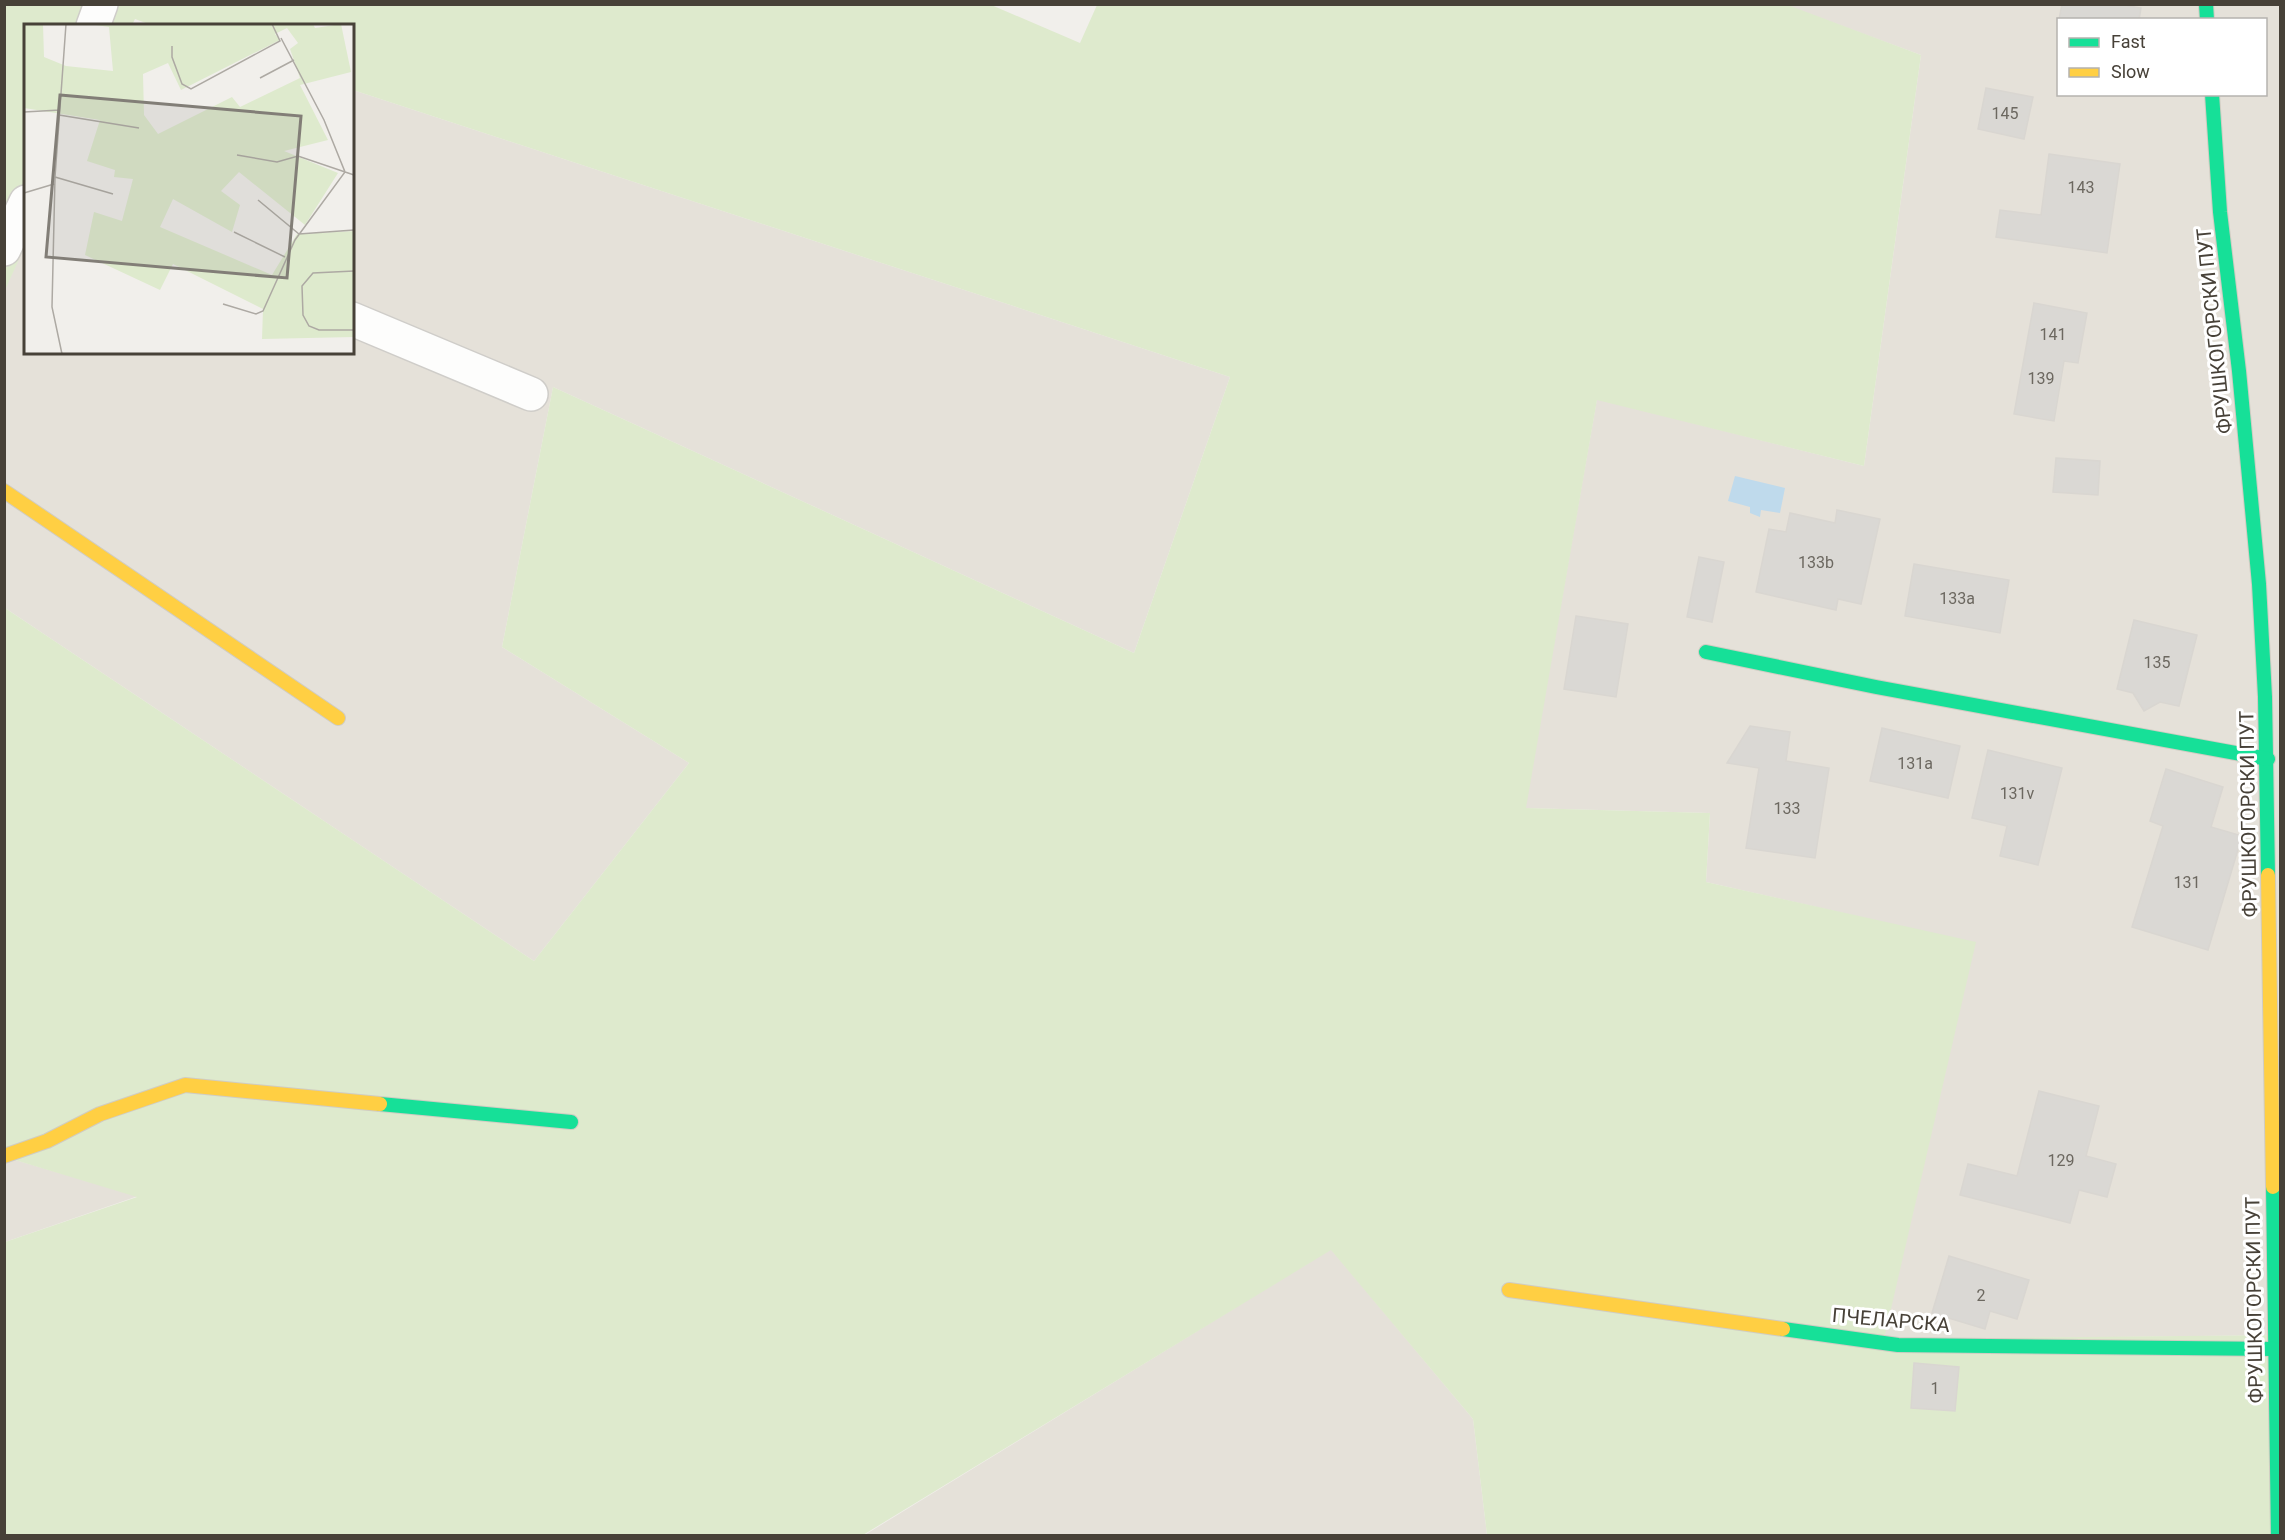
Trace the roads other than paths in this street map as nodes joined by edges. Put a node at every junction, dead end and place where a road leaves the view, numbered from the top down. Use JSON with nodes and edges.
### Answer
{"nodes":[{"id":1,"x":101,"y":4,"type":"edge"},
{"id":2,"x":94,"y":24,"type":"edge"},
{"id":3,"x":2212,"y":96,"type":"edge"},
{"id":4,"x":24,"y":206,"type":"edge"},
{"id":5,"x":4,"y":249,"type":"edge"},
{"id":6,"x":354,"y":320,"type":"edge"},
{"id":7,"x":531,"y":394,"type":"dead end"},
{"id":8,"x":4,"y":491,"type":"edge"},
{"id":9,"x":1706,"y":652,"type":"dead end"},
{"id":10,"x":2273,"y":693,"type":"edge"},
{"id":11,"x":338,"y":718,"type":"dead end"},
{"id":12,"x":2268,"y":759,"type":"junction"},
{"id":13,"x":571,"y":1122,"type":"dead end"},
{"id":14,"x":4,"y":1156,"type":"edge"},
{"id":15,"x":1509,"y":1290,"type":"dead end"},
{"id":16,"x":2274,"y":1349,"type":"junction"},
{"id":17,"x":2278,"y":1395,"type":"edge"},
{"id":18,"x":2278,"y":1536,"type":"edge"}],
"edges":[{"from":1,"to":2,"type":"street"},
{"from":3,"to":10,"type":"street","name":"ФРУШКОГОРСКИ ПУТ"},
{"from":4,"to":5,"type":"street"},
{"from":6,"to":7,"type":"street"},
{"from":8,"to":11,"type":"street"},
{"from":9,"to":12,"type":"street"},
{"from":10,"to":12,"type":"street","name":"ФРУШКОГОРСКИ ПУТ"},
{"from":12,"to":16,"type":"street","name":"ФРУШКОГОРСКИ ПУТ"},
{"from":13,"to":14,"type":"street"},
{"from":15,"to":16,"type":"street","name":"ПЧЕЛАРСКА"},
{"from":16,"to":17,"type":"street","name":"ФРУШКОГОРСКИ ПУТ"},
{"from":17,"to":18,"type":"street","name":"ФРУШКОГОРСКИ ПУТ"}]}
